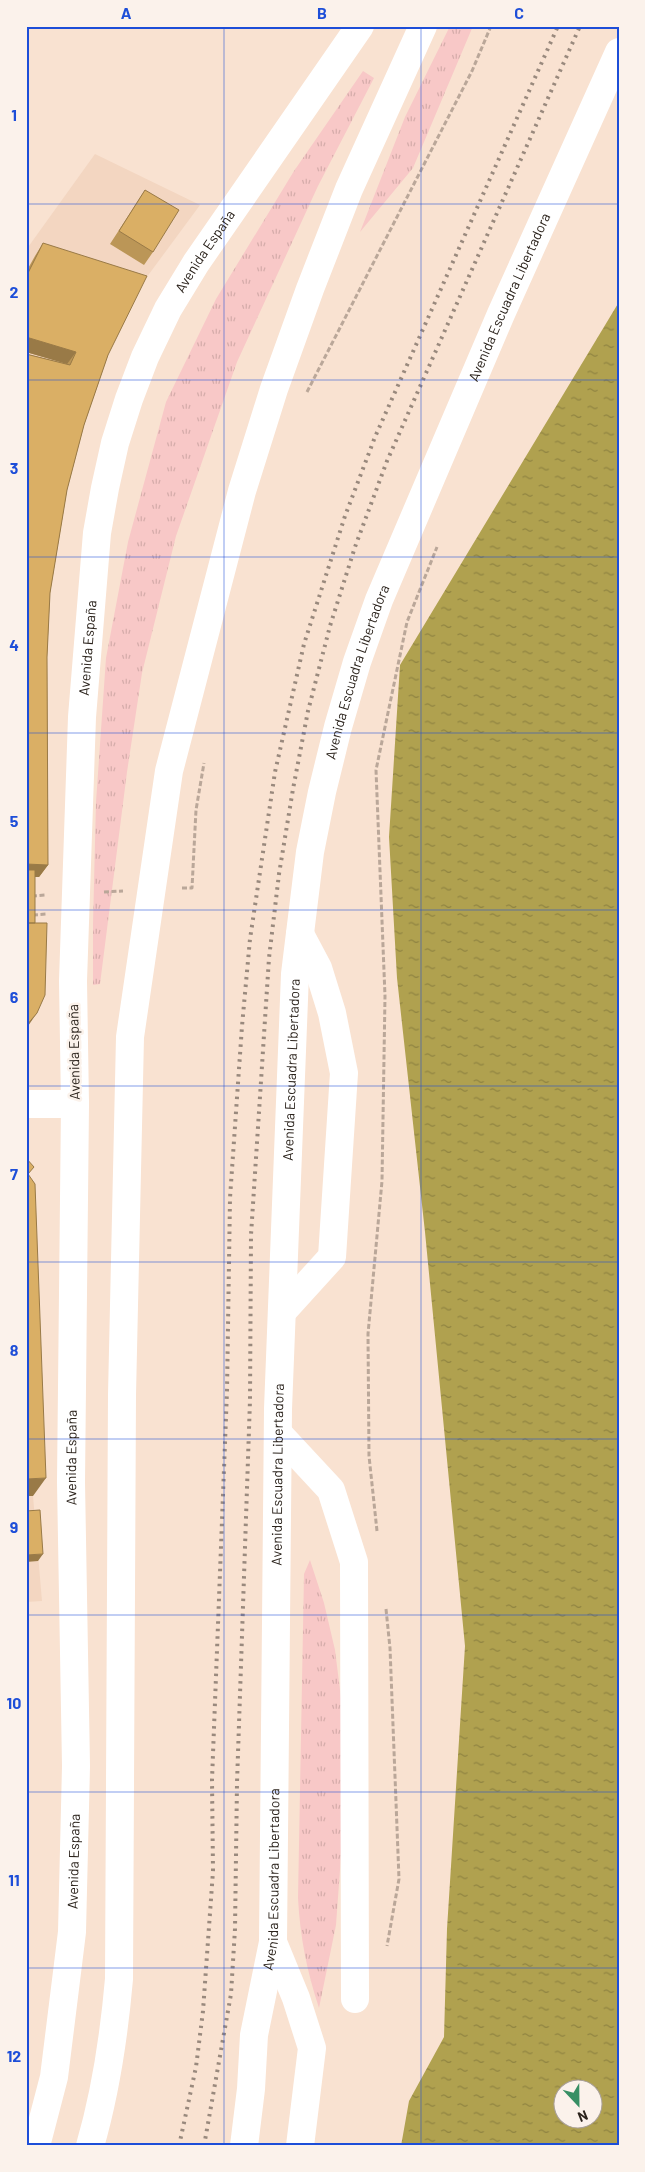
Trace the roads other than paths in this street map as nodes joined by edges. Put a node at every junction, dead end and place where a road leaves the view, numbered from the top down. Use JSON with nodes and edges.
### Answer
{"nodes":[{"id":1,"x":360,"y":26,"type":"edge"},
{"id":2,"x":423,"y":26,"type":"edge"},
{"id":3,"x":619,"y":52,"type":"edge"},
{"id":4,"x":300,"y":934,"type":"junction"},
{"id":5,"x":26,"y":1104,"type":"edge"},
{"id":6,"x":75,"y":1104,"type":"junction"},
{"id":7,"x":282,"y":1312,"type":"junction"},
{"id":8,"x":278,"y":1432,"type":"junction"},
{"id":9,"x":273,"y":1942,"type":"junction"},
{"id":10,"x":355,"y":1999,"type":"dead end"},
{"id":11,"x":36,"y":2146,"type":"edge"},
{"id":12,"x":90,"y":2146,"type":"edge"},
{"id":13,"x":244,"y":2146,"type":"edge"},
{"id":14,"x":300,"y":2146,"type":"edge"}],
"edges":[{"from":1,"to":6,"type":"main road","name":"Avenida España"},
{"from":2,"to":12,"type":"main road"},
{"from":3,"to":4,"type":"main road","name":"Avenida Escuadra Libertadora"},
{"from":4,"to":7,"type":"main road","name":"Avenida Escuadra Libertadora"},
{"from":4,"to":7,"type":"main road"},
{"from":5,"to":6,"type":"main road"},
{"from":6,"to":11,"type":"main road","name":"Avenida España"},
{"from":7,"to":8,"type":"main road","name":"Avenida Escuadra Libertadora"},
{"from":8,"to":9,"type":"main road","name":"Avenida Escuadra Libertadora"},
{"from":8,"to":10,"type":"main road"},
{"from":9,"to":13,"type":"main road","name":"Avenida Escuadra Libertadora"},
{"from":9,"to":14,"type":"main road"}]}
